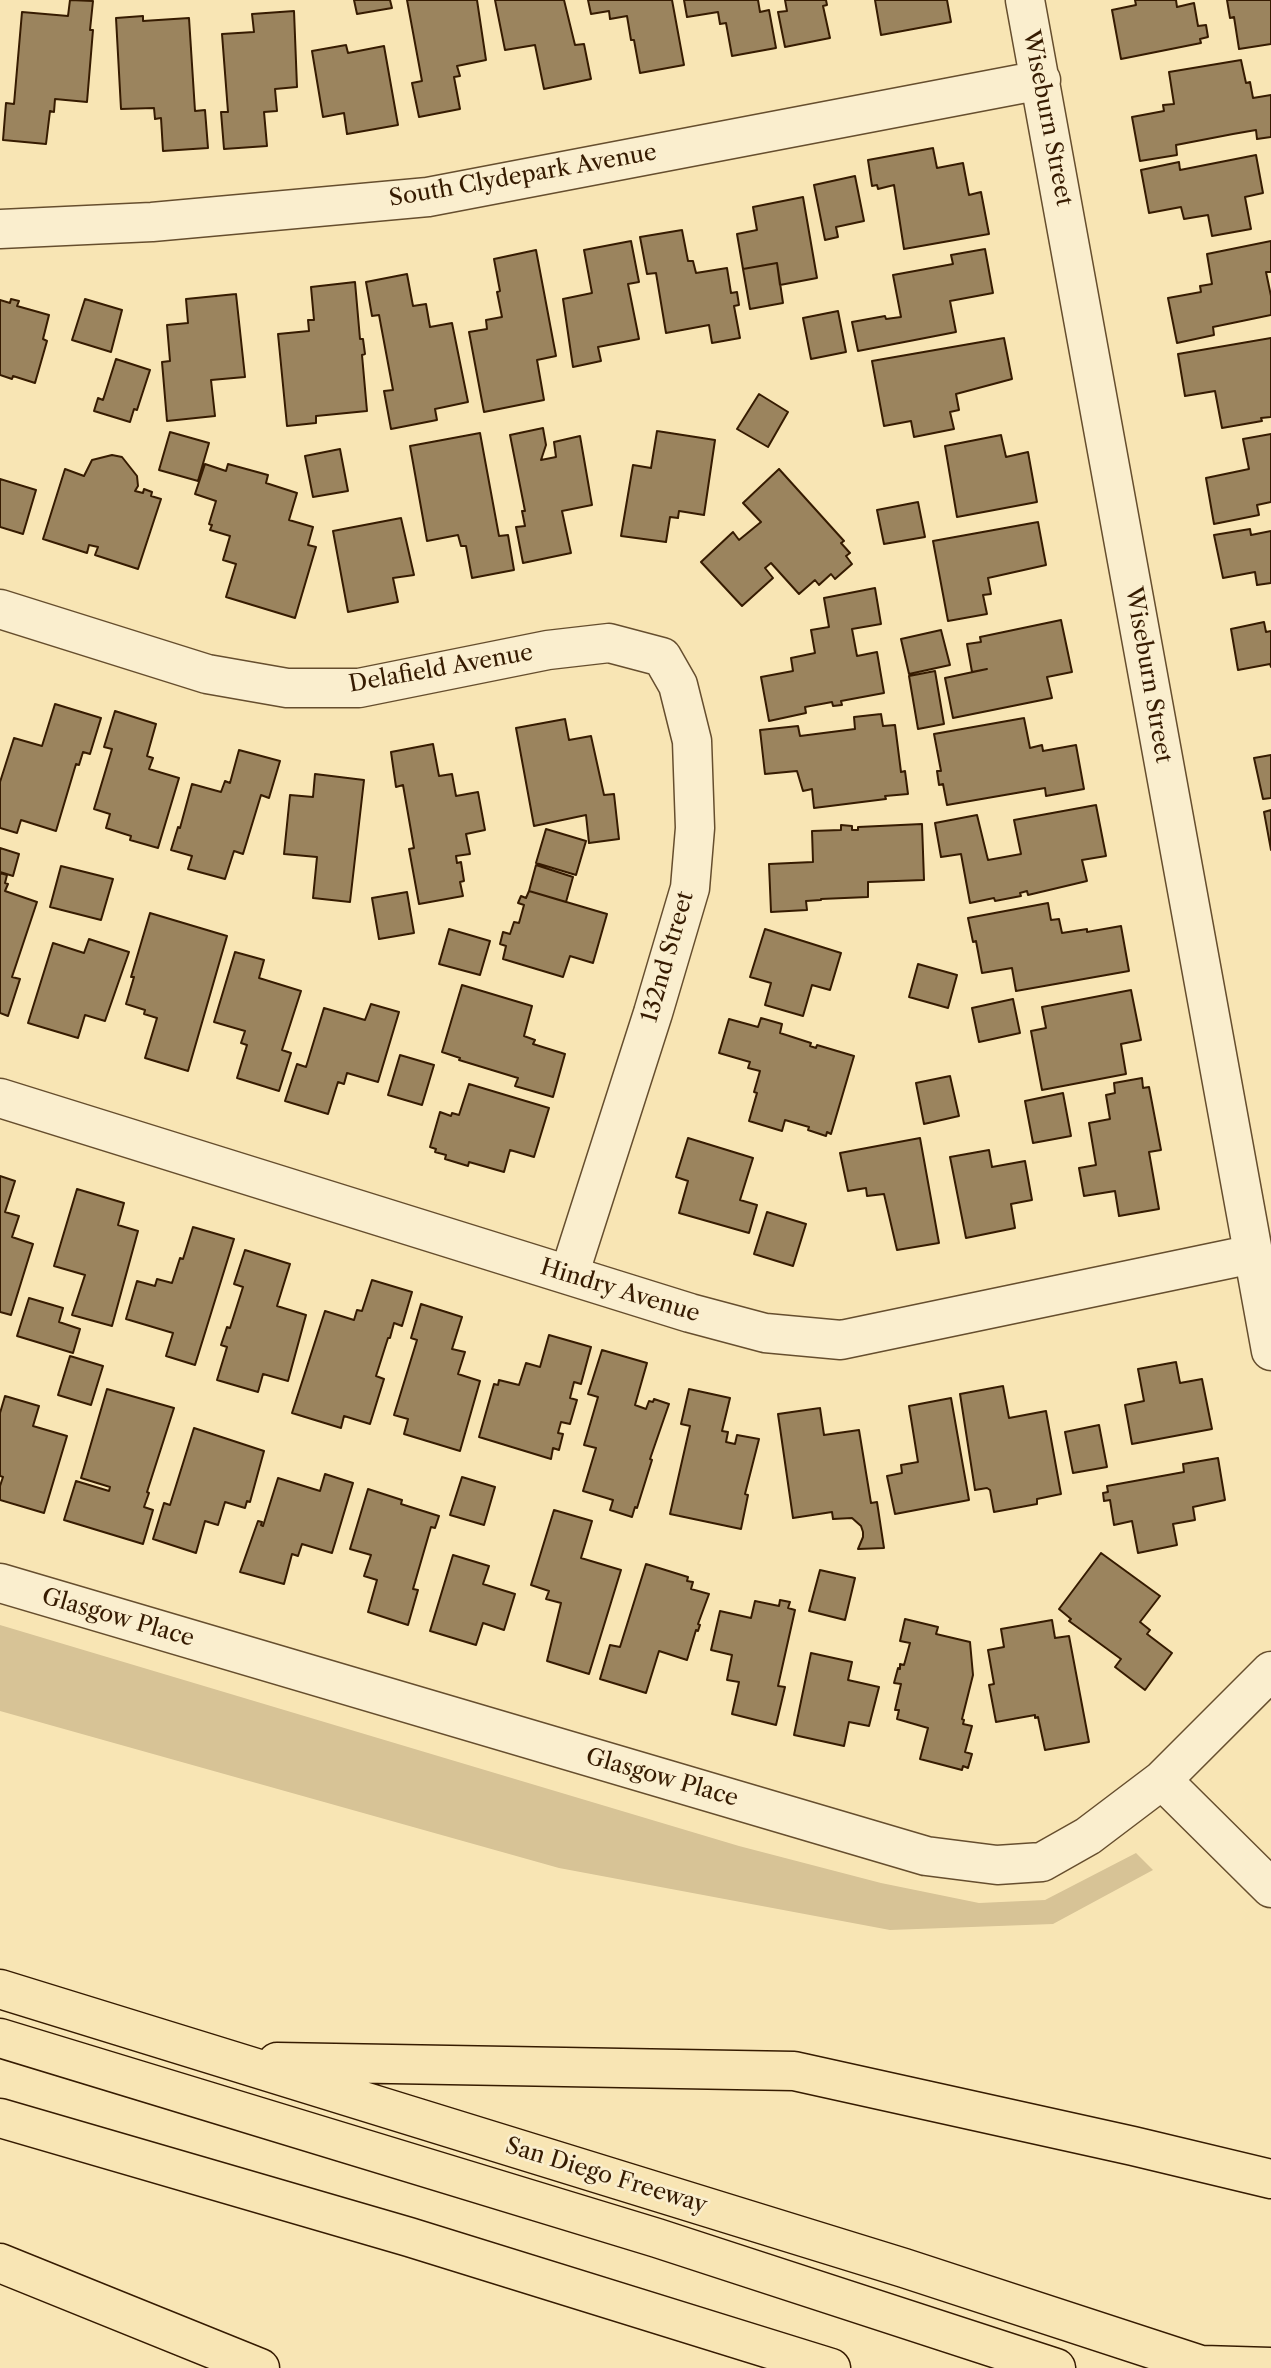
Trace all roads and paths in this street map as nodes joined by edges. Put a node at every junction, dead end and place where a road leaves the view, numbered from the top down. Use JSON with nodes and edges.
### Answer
{"nodes":[{"id":1,"x":1025,"y":0,"type":"edge"},
{"id":2,"x":1041,"y":80,"type":"junction"},
{"id":3,"x":0,"y":229,"type":"edge"},
{"id":4,"x":0,"y":609,"type":"edge"},
{"id":5,"x":640,"y":650,"type":"joint"},
{"id":6,"x":0,"y":1098,"type":"edge"},
{"id":7,"x":1253,"y":1254,"type":"junction"},
{"id":8,"x":569,"y":1275,"type":"junction"},
{"id":9,"x":1271,"y":1351,"type":"edge"},
{"id":10,"x":0,"y":1583,"type":"edge"},
{"id":11,"x":1271,"y":1671,"type":"edge"},
{"id":12,"x":1162,"y":1780,"type":"junction"},
{"id":13,"x":1271,"y":1888,"type":"edge"},
{"id":14,"x":0,"y":1989,"type":"edge"},
{"id":15,"x":0,"y":2038,"type":"edge"},
{"id":16,"x":233,"y":2061,"type":"junction"},
{"id":17,"x":0,"y":2063,"type":"edge"},
{"id":18,"x":0,"y":2118,"type":"edge"},
{"id":19,"x":1271,"y":2179,"type":"edge"},
{"id":20,"x":0,"y":2263,"type":"edge"},
{"id":21,"x":1206,"y":2367,"type":"edge"},
{"id":22,"x":1271,"y":2367,"type":"edge"},
{"id":23,"x":260,"y":2368,"type":"edge"},
{"id":24,"x":831,"y":2368,"type":"edge"},
{"id":25,"x":975,"y":2368,"type":"edge"},
{"id":26,"x":1056,"y":2368,"type":"edge"}],
"edges":[{"from":1,"to":2,"type":"street","name":"Wiseburn Street"},
{"from":2,"to":3,"type":"street","name":"South Clydepark Avenue"},
{"from":2,"to":7,"type":"street","name":"Wiseburn Street"},
{"from":4,"to":5,"type":"street","name":"Delafield Avenue"},
{"from":5,"to":8,"type":"street","name":"132nd Street"},
{"from":6,"to":8,"type":"street","name":"Hindry Avenue"},
{"from":7,"to":8,"type":"street","name":"Hindry Avenue"},
{"from":7,"to":9,"type":"street","name":"Wiseburn Street"},
{"from":10,"to":12,"type":"street","name":"Glasgow Place"},
{"from":11,"to":12,"type":"street"},
{"from":12,"to":13,"type":"street"},
{"from":14,"to":16,"type":"highway","name":"San Diego Freeway"},
{"from":15,"to":26,"type":"highway"},
{"from":16,"to":19,"type":"highway"},
{"from":16,"to":21,"type":"highway","name":"San Diego Freeway"},
{"from":17,"to":25,"type":"highway"},
{"from":18,"to":24,"type":"highway"},
{"from":20,"to":23,"type":"highway"},
{"from":21,"to":22,"type":"highway","name":"San Diego Freeway"}]}
